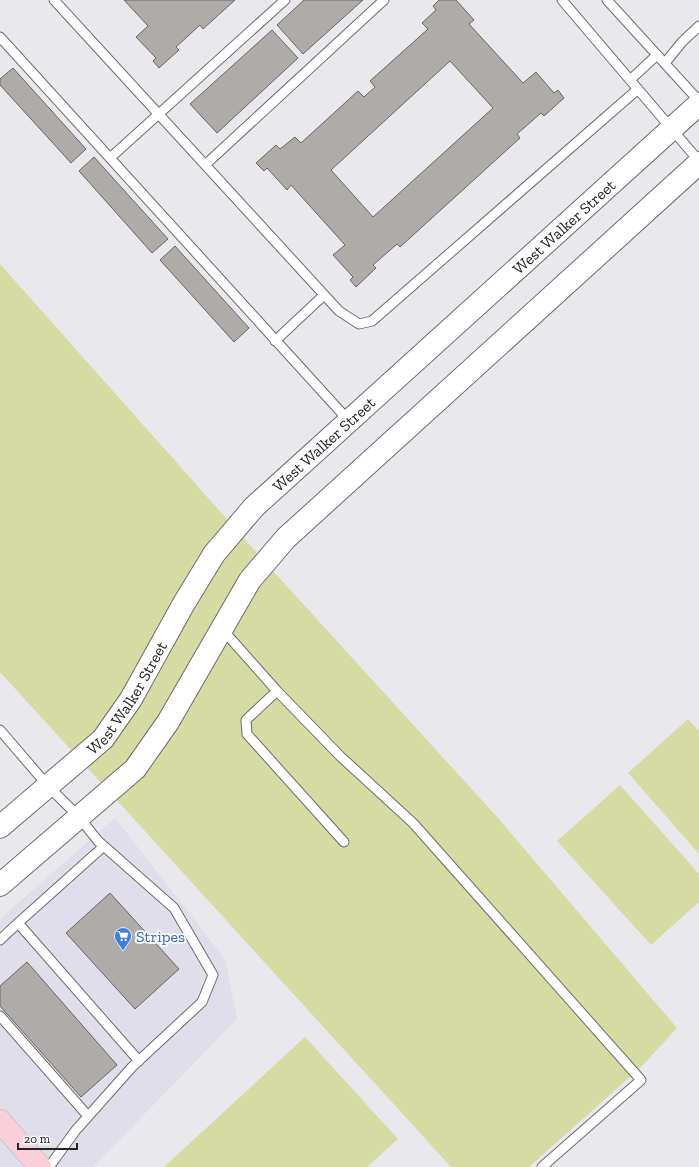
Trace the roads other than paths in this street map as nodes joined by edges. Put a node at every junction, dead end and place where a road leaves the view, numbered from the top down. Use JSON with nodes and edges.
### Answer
{"nodes":[{"id":1,"x":54,"y":0,"type":"edge"},
{"id":2,"x":285,"y":0,"type":"edge"},
{"id":3,"x":384,"y":0,"type":"edge"},
{"id":4,"x":562,"y":0,"type":"edge"},
{"id":5,"x":607,"y":0,"type":"edge"},
{"id":6,"x":699,"y":26,"type":"edge"},
{"id":7,"x":0,"y":37,"type":"edge"},
{"id":8,"x":657,"y":55,"type":"junction"},
{"id":9,"x":665,"y":63,"type":"junction"},
{"id":10,"x":630,"y":80,"type":"junction"},
{"id":11,"x":638,"y":88,"type":"junction"},
{"id":12,"x":699,"y":101,"type":"edge"},
{"id":13,"x":699,"y":104,"type":"edge"},
{"id":14,"x":158,"y":114,"type":"junction"},
{"id":15,"x":672,"y":128,"type":"junction"},
{"id":16,"x":110,"y":158,"type":"junction"},
{"id":17,"x":699,"y":162,"type":"edge"},
{"id":18,"x":205,"y":165,"type":"junction"},
{"id":19,"x":324,"y":295,"type":"junction"},
{"id":20,"x":275,"y":341,"type":"junction"},
{"id":21,"x":349,"y":421,"type":"junction"},
{"id":22,"x":221,"y":627,"type":"junction"},
{"id":23,"x":277,"y":691,"type":"junction"},
{"id":24,"x":0,"y":731,"type":"edge"},
{"id":25,"x":48,"y":786,"type":"junction"},
{"id":26,"x":79,"y":817,"type":"junction"},
{"id":27,"x":0,"y":827,"type":"edge"},
{"id":28,"x":344,"y":842,"type":"dead end"},
{"id":29,"x":104,"y":846,"type":"junction"},
{"id":30,"x":0,"y":885,"type":"edge"},
{"id":31,"x":18,"y":924,"type":"junction"},
{"id":32,"x":0,"y":940,"type":"edge"},
{"id":33,"x":0,"y":1016,"type":"edge"},
{"id":34,"x":139,"y":1061,"type":"junction"},
{"id":35,"x":88,"y":1116,"type":"junction"},
{"id":36,"x":0,"y":1121,"type":"edge"},
{"id":37,"x":40,"y":1167,"type":"edge"},
{"id":38,"x":49,"y":1167,"type":"edge"},
{"id":39,"x":542,"y":1167,"type":"edge"}],
"edges":[{"from":1,"to":14,"type":"lane"},
{"from":2,"to":14,"type":"lane"},
{"from":3,"to":18,"type":"lane"},
{"from":4,"to":10,"type":"lane"},
{"from":5,"to":8,"type":"lane"},
{"from":6,"to":9,"type":"lane"},
{"from":7,"to":16,"type":"lane"},
{"from":8,"to":9,"type":"lane"},
{"from":8,"to":10,"type":"lane"},
{"from":9,"to":12,"type":"lane"},
{"from":10,"to":11,"type":"lane"},
{"from":11,"to":15,"type":"lane"},
{"from":11,"to":19,"type":"lane"},
{"from":13,"to":15,"type":"street","name":"West Walker Street"},
{"from":14,"to":16,"type":"lane"},
{"from":14,"to":18,"type":"lane"},
{"from":15,"to":17,"type":"lane"},
{"from":15,"to":21,"type":"street","name":"West Walker Street"},
{"from":16,"to":20,"type":"lane"},
{"from":17,"to":22,"type":"street"},
{"from":18,"to":19,"type":"lane"},
{"from":19,"to":20,"type":"lane"},
{"from":20,"to":21,"type":"lane"},
{"from":21,"to":25,"type":"street","name":"West Walker Street"},
{"from":22,"to":23,"type":"lane"},
{"from":22,"to":26,"type":"street"},
{"from":23,"to":28,"type":"lane"},
{"from":23,"to":39,"type":"lane"},
{"from":24,"to":25,"type":"lane"},
{"from":25,"to":26,"type":"lane"},
{"from":25,"to":27,"type":"street","name":"West Walker Street"},
{"from":26,"to":29,"type":"lane"},
{"from":26,"to":30,"type":"street"},
{"from":29,"to":31,"type":"lane"},
{"from":29,"to":34,"type":"lane"},
{"from":31,"to":32,"type":"lane"},
{"from":31,"to":34,"type":"lane"},
{"from":33,"to":35,"type":"lane"},
{"from":34,"to":35,"type":"lane"},
{"from":35,"to":38,"type":"lane"},
{"from":36,"to":37,"type":"main road"}]}
